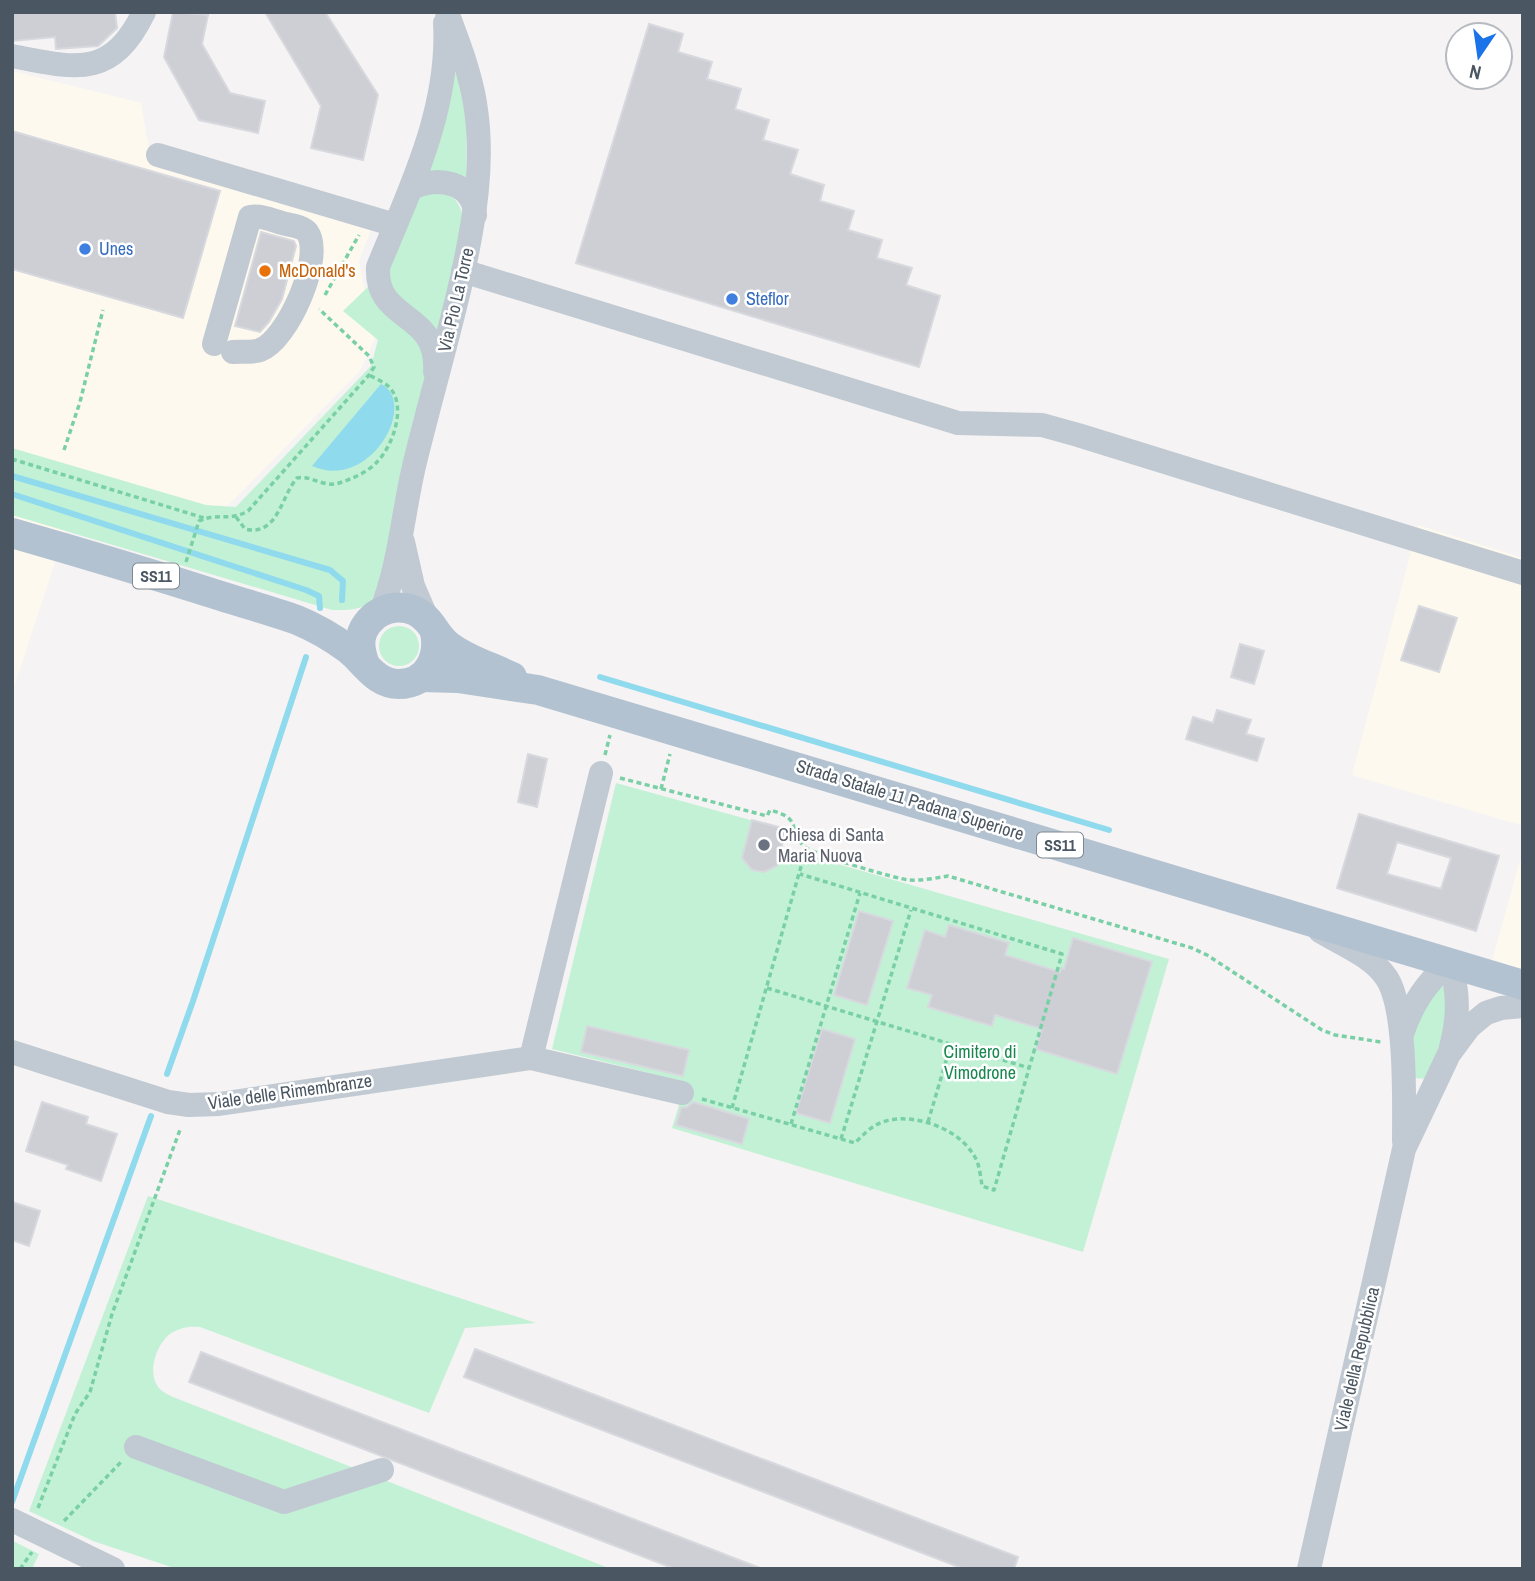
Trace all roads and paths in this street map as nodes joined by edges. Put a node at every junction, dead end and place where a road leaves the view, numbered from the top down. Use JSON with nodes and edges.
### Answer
{"nodes":[{"id":1,"x":144,"y":12,"type":"edge"},
{"id":2,"x":446,"y":12,"type":"edge"},
{"id":3,"x":12,"y":56,"type":"edge"},
{"id":4,"x":158,"y":155,"type":"dead end"},
{"id":5,"x":412,"y":188,"type":"junction"},
{"id":6,"x":475,"y":215,"type":"junction"},
{"id":7,"x":368,"y":217,"type":"junction"},
{"id":8,"x":395,"y":225,"type":"junction"},
{"id":9,"x":463,"y":271,"type":"junction"},
{"id":10,"x":103,"y":310,"type":"dead end"},
{"id":11,"x":223,"y":348,"type":"joint"},
{"id":12,"x":369,"y":375,"type":"junction"},
{"id":13,"x":435,"y":384,"type":"junction"},
{"id":14,"x":64,"y":450,"type":"dead end"},
{"id":15,"x":12,"y":460,"type":"edge"},
{"id":16,"x":236,"y":517,"type":"junction"},
{"id":17,"x":205,"y":518,"type":"junction"},
{"id":18,"x":401,"y":531,"type":"junction"},
{"id":19,"x":12,"y":533,"type":"edge"},
{"id":20,"x":184,"y":568,"type":"dead end"},
{"id":21,"x":1523,"y":573,"type":"edge"},
{"id":22,"x":376,"y":615,"type":"junction"},
{"id":23,"x":299,"y":621,"type":"junction"},
{"id":24,"x":431,"y":626,"type":"junction"},
{"id":25,"x":365,"y":666,"type":"junction"},
{"id":26,"x":421,"y":677,"type":"junction"},
{"id":27,"x":538,"y":690,"type":"junction"},
{"id":28,"x":676,"y":731,"type":"junction"},
{"id":29,"x":601,"y":774,"type":"joint"},
{"id":30,"x":661,"y":789,"type":"junction"},
{"id":31,"x":806,"y":849,"type":"junction"},
{"id":32,"x":800,"y":874,"type":"junction"},
{"id":33,"x":860,"y":893,"type":"junction"},
{"id":34,"x":911,"y":909,"type":"junction"},
{"id":35,"x":1291,"y":914,"type":"junction"},
{"id":36,"x":1450,"y":962,"type":"junction"},
{"id":37,"x":1523,"y":985,"type":"edge"},
{"id":38,"x":767,"y":988,"type":"junction"},
{"id":39,"x":826,"y":1006,"type":"junction"},
{"id":40,"x":1523,"y":1006,"type":"edge"},
{"id":41,"x":878,"y":1021,"type":"junction"},
{"id":42,"x":951,"y":1044,"type":"junction"},
{"id":43,"x":12,"y":1052,"type":"edge"},
{"id":44,"x":1401,"y":1053,"type":"junction"},
{"id":45,"x":1449,"y":1054,"type":"junction"},
{"id":46,"x":531,"y":1058,"type":"junction"},
{"id":47,"x":1030,"y":1068,"type":"junction"},
{"id":48,"x":1436,"y":1081,"type":"junction"},
{"id":49,"x":682,"y":1093,"type":"joint"},
{"id":50,"x":189,"y":1105,"type":"junction"},
{"id":51,"x":732,"y":1108,"type":"junction"},
{"id":52,"x":928,"y":1122,"type":"junction"},
{"id":53,"x":791,"y":1124,"type":"junction"},
{"id":54,"x":841,"y":1139,"type":"junction"},
{"id":55,"x":1404,"y":1149,"type":"junction"},
{"id":56,"x":136,"y":1447,"type":"joint"},
{"id":57,"x":382,"y":1470,"type":"dead end"},
{"id":58,"x":24,"y":1517,"type":"edge"},
{"id":59,"x":60,"y":1526,"type":"dead end"},
{"id":60,"x":113,"y":1569,"type":"edge"},
{"id":61,"x":1309,"y":1569,"type":"edge"}],
"edges":[{"from":1,"to":3,"type":"street"},
{"from":2,"to":5,"type":"street","name":"Via Pio La Torre"},
{"from":2,"to":6,"type":"street","name":"Via Pio La Torre"},
{"from":4,"to":7,"type":"street"},
{"from":5,"to":6,"type":"street"},
{"from":5,"to":8,"type":"street","name":"Via Pio La Torre"},
{"from":6,"to":9,"type":"street","name":"Via Pio La Torre"},
{"from":7,"to":8,"type":"street"},
{"from":7,"to":12,"type":"path"},
{"from":8,"to":13,"type":"street","name":"Via Pio La Torre"},
{"from":9,"to":13,"type":"street","name":"Via Pio La Torre"},
{"from":9,"to":21,"type":"street"},
{"from":10,"to":14,"type":"path"},
{"from":11,"to":11,"type":"street"},
{"from":12,"to":16,"type":"path"},
{"from":12,"to":16,"type":"path"},
{"from":13,"to":18,"type":"street","name":"Via Pio La Torre"},
{"from":15,"to":17,"type":"path"},
{"from":16,"to":17,"type":"path"},
{"from":17,"to":20,"type":"path"},
{"from":18,"to":22,"type":"street","name":"Via Pio La Torre"},
{"from":18,"to":24,"type":"street","name":"Via Pio La Torre"},
{"from":19,"to":23,"type":"main road","name":"Strada Statale 11 Padana Superiore","number":"SS11"},
{"from":22,"to":23,"type":"main road","name":"Strada Statale 11 Padana Superiore","number":"SS11"},
{"from":22,"to":24,"type":"main road","name":"Strada Statale 11 Padana Superiore","number":"SS11"},
{"from":22,"to":25,"type":"main road"},
{"from":23,"to":25,"type":"main road","name":"Strada Statale 11 Padana Superiore","number":"SS11"},
{"from":24,"to":26,"type":"main road"},
{"from":24,"to":27,"type":"main road","name":"Strada Statale 11 Padana Superiore","number":"SS11"},
{"from":25,"to":26,"type":"main road","name":"Strada Statale 11 Padana Superiore","number":"SS11"},
{"from":26,"to":27,"type":"main road","name":"Strada Statale 11 Padana Superiore","number":"SS11"},
{"from":27,"to":28,"type":"main road","name":"Strada Statale 11 Padana Superiore","number":"SS11"},
{"from":28,"to":30,"type":"path"},
{"from":28,"to":35,"type":"main road","name":"Strada Statale 11 Padana Superiore","number":"SS11"},
{"from":29,"to":30,"type":"path"},
{"from":29,"to":46,"type":"street"},
{"from":30,"to":31,"type":"path"},
{"from":31,"to":32,"type":"path"},
{"from":31,"to":44,"type":"path"},
{"from":32,"to":33,"type":"path"},
{"from":32,"to":38,"type":"path"},
{"from":33,"to":34,"type":"path"},
{"from":33,"to":39,"type":"path"},
{"from":34,"to":41,"type":"path"},
{"from":34,"to":47,"type":"path"},
{"from":35,"to":36,"type":"main road","name":"Strada Statale 11 Padana Superiore","number":"SS11"},
{"from":35,"to":44,"type":"street","name":"Viale della Repubblica"},
{"from":36,"to":37,"type":"main road","name":"Strada Statale 11 Padana Superiore","number":"SS11"},
{"from":36,"to":44,"type":"street","name":"Viale della Repubblica"},
{"from":36,"to":45,"type":"street","name":"Viale della Repubblica"},
{"from":38,"to":39,"type":"path"},
{"from":38,"to":51,"type":"path"},
{"from":39,"to":41,"type":"path"},
{"from":39,"to":53,"type":"path"},
{"from":40,"to":45,"type":"street","name":"Viale della Repubblica"},
{"from":41,"to":42,"type":"path"},
{"from":41,"to":54,"type":"path"},
{"from":42,"to":47,"type":"path"},
{"from":42,"to":52,"type":"path"},
{"from":43,"to":50,"type":"street","name":"Viale delle Rimembranze"},
{"from":44,"to":48,"type":"street"},
{"from":44,"to":55,"type":"street","name":"Viale della Repubblica"},
{"from":45,"to":48,"type":"street","name":"Viale della Repubblica"},
{"from":46,"to":49,"type":"street","name":"Viale delle Rimembranze"},
{"from":46,"to":50,"type":"street","name":"Viale delle Rimembranze"},
{"from":47,"to":52,"type":"path"},
{"from":48,"to":55,"type":"street","name":"Viale della Repubblica"},
{"from":49,"to":51,"type":"path"},
{"from":50,"to":58,"type":"path"},
{"from":51,"to":53,"type":"path"},
{"from":52,"to":54,"type":"path"},
{"from":53,"to":54,"type":"path"},
{"from":55,"to":61,"type":"street","name":"Viale della Repubblica"},
{"from":56,"to":57,"type":"street"},
{"from":56,"to":59,"type":"path"},
{"from":58,"to":60,"type":"street"}]}
